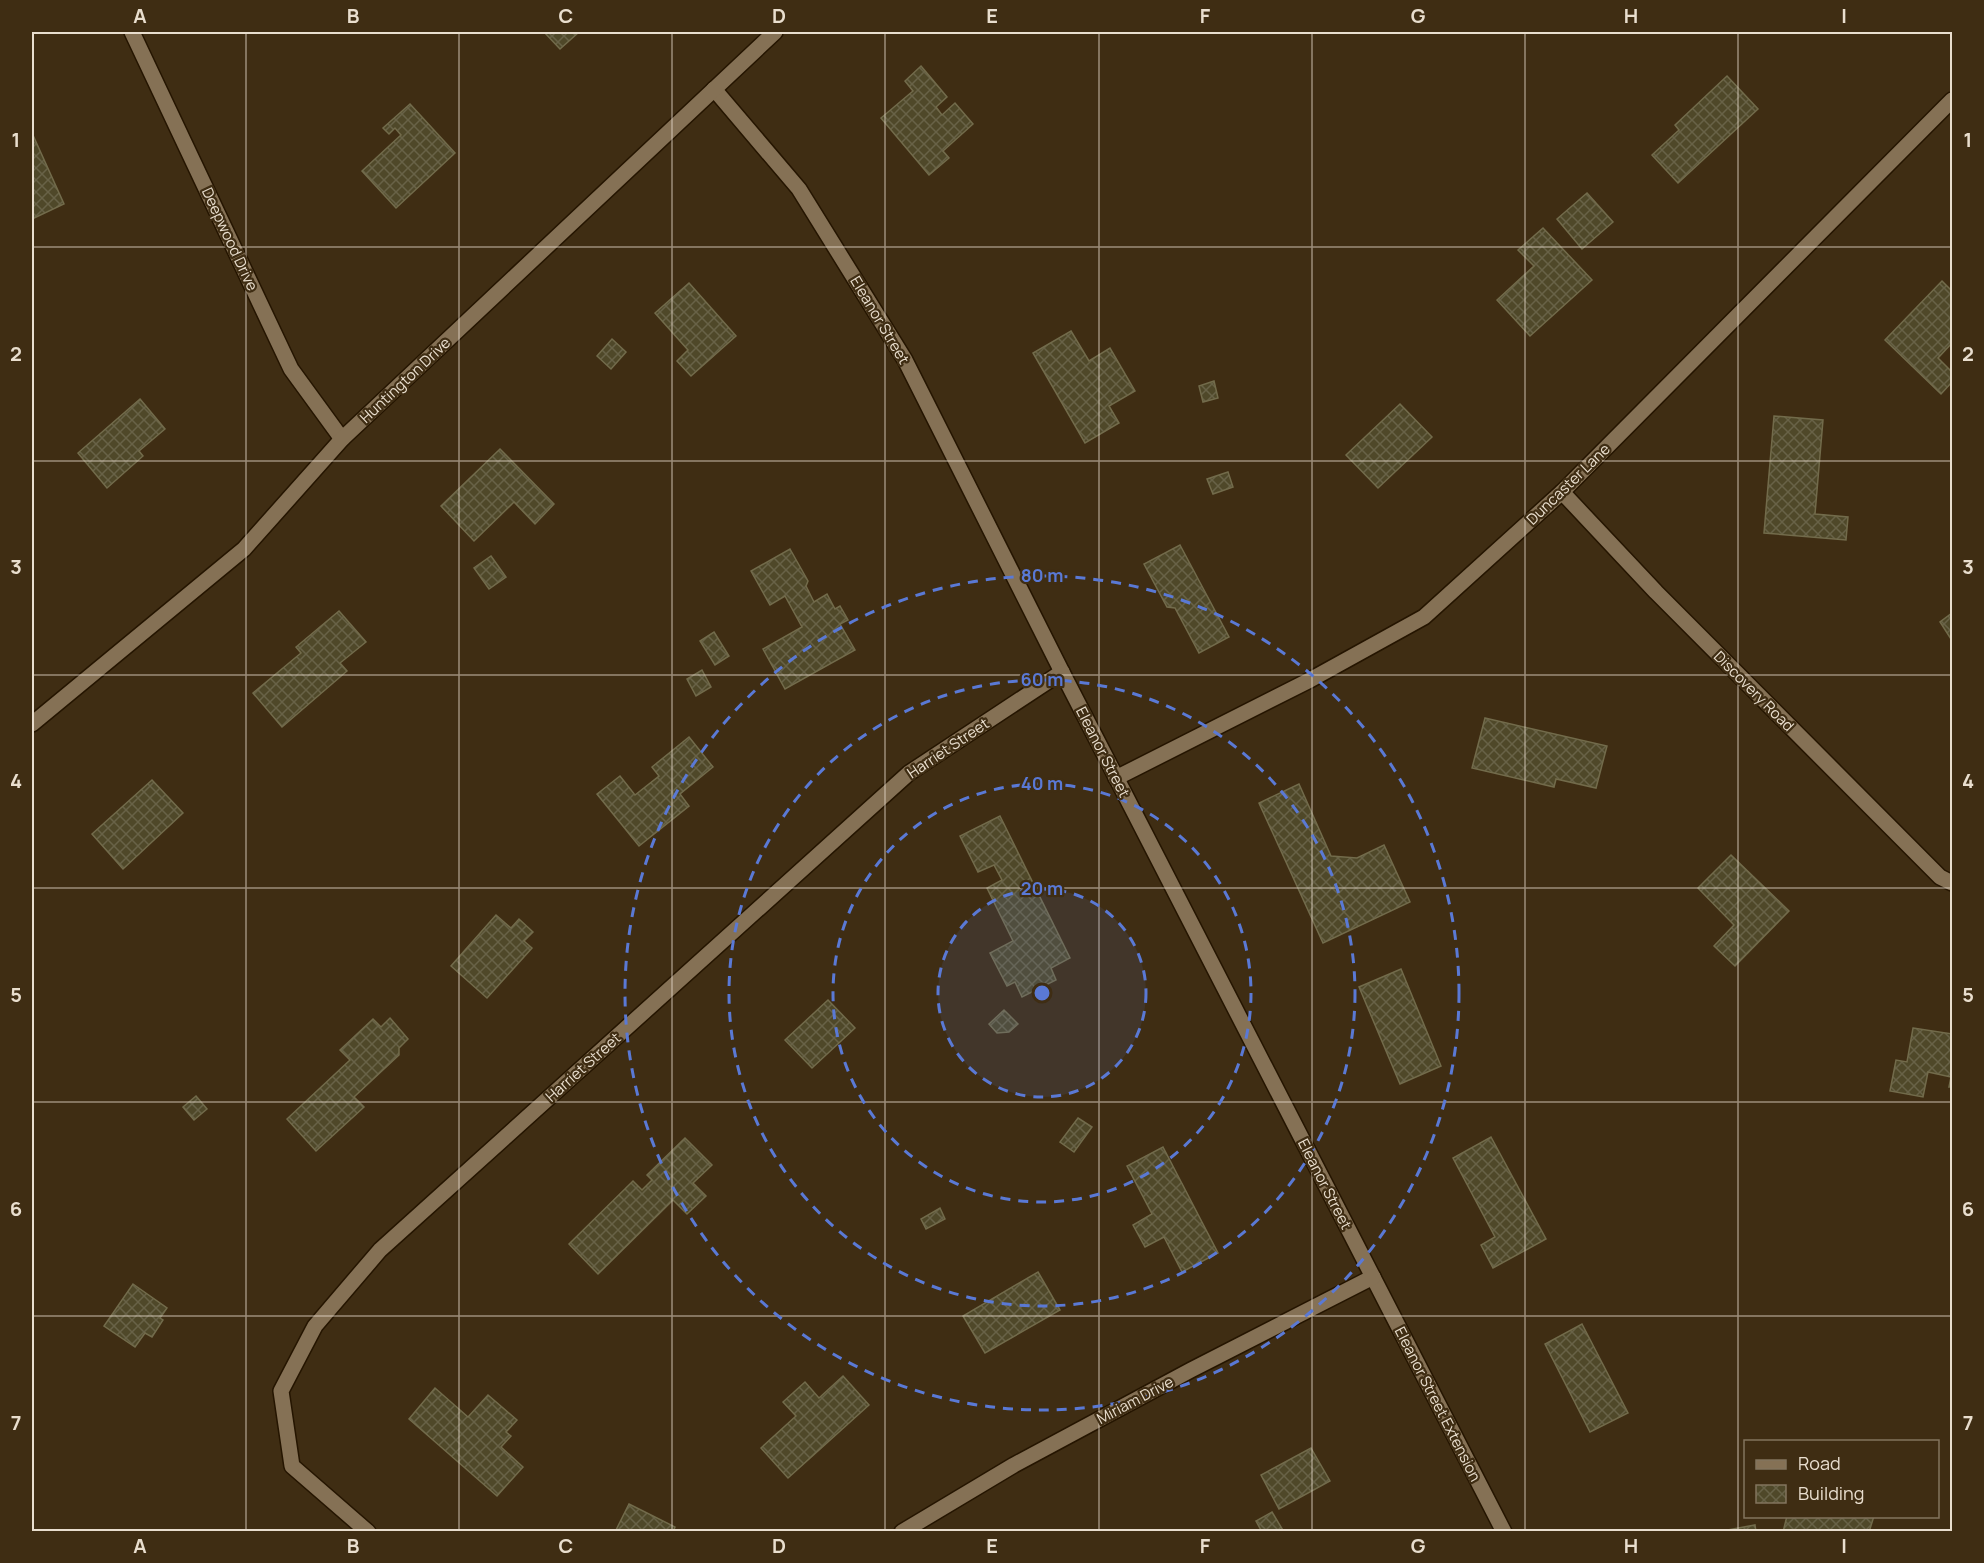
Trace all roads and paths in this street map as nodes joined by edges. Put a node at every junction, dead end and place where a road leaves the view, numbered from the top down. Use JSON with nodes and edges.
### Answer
{"nodes":[{"id":1,"x":132,"y":32,"type":"edge"},
{"id":2,"x":775,"y":32,"type":"edge"},
{"id":3,"x":714,"y":89,"type":"junction"},
{"id":4,"x":1953,"y":100,"type":"edge"},
{"id":5,"x":342,"y":440,"type":"junction"},
{"id":6,"x":1562,"y":492,"type":"junction"},
{"id":7,"x":1062,"y":672,"type":"junction"},
{"id":8,"x":32,"y":724,"type":"edge"},
{"id":9,"x":1116,"y":778,"type":"junction"},
{"id":10,"x":1953,"y":883,"type":"edge"},
{"id":11,"x":1373,"y":1277,"type":"junction"},
{"id":12,"x":368,"y":1532,"type":"edge"},
{"id":13,"x":902,"y":1532,"type":"edge"},
{"id":14,"x":1504,"y":1532,"type":"edge"}],
"edges":[{"from":1,"to":5,"type":"street","name":"Deepwood Drive"},
{"from":2,"to":3,"type":"street","name":"Huntington Drive"},
{"from":3,"to":5,"type":"street","name":"Huntington Drive"},
{"from":3,"to":7,"type":"street","name":"Eleanor Street"},
{"from":4,"to":6,"type":"street","name":"Duncaster Lane"},
{"from":5,"to":8,"type":"street","name":"Huntington Drive"},
{"from":6,"to":9,"type":"street","name":"Duncaster Lane"},
{"from":6,"to":10,"type":"street","name":"Discovery Road"},
{"from":7,"to":9,"type":"street","name":"Eleanor Street"},
{"from":7,"to":12,"type":"street","name":"Harriet Street"},
{"from":9,"to":11,"type":"street","name":"Eleanor Street"},
{"from":11,"to":13,"type":"street","name":"Miriam Drive"},
{"from":11,"to":14,"type":"street","name":"Eleanor Street Extension"}]}
